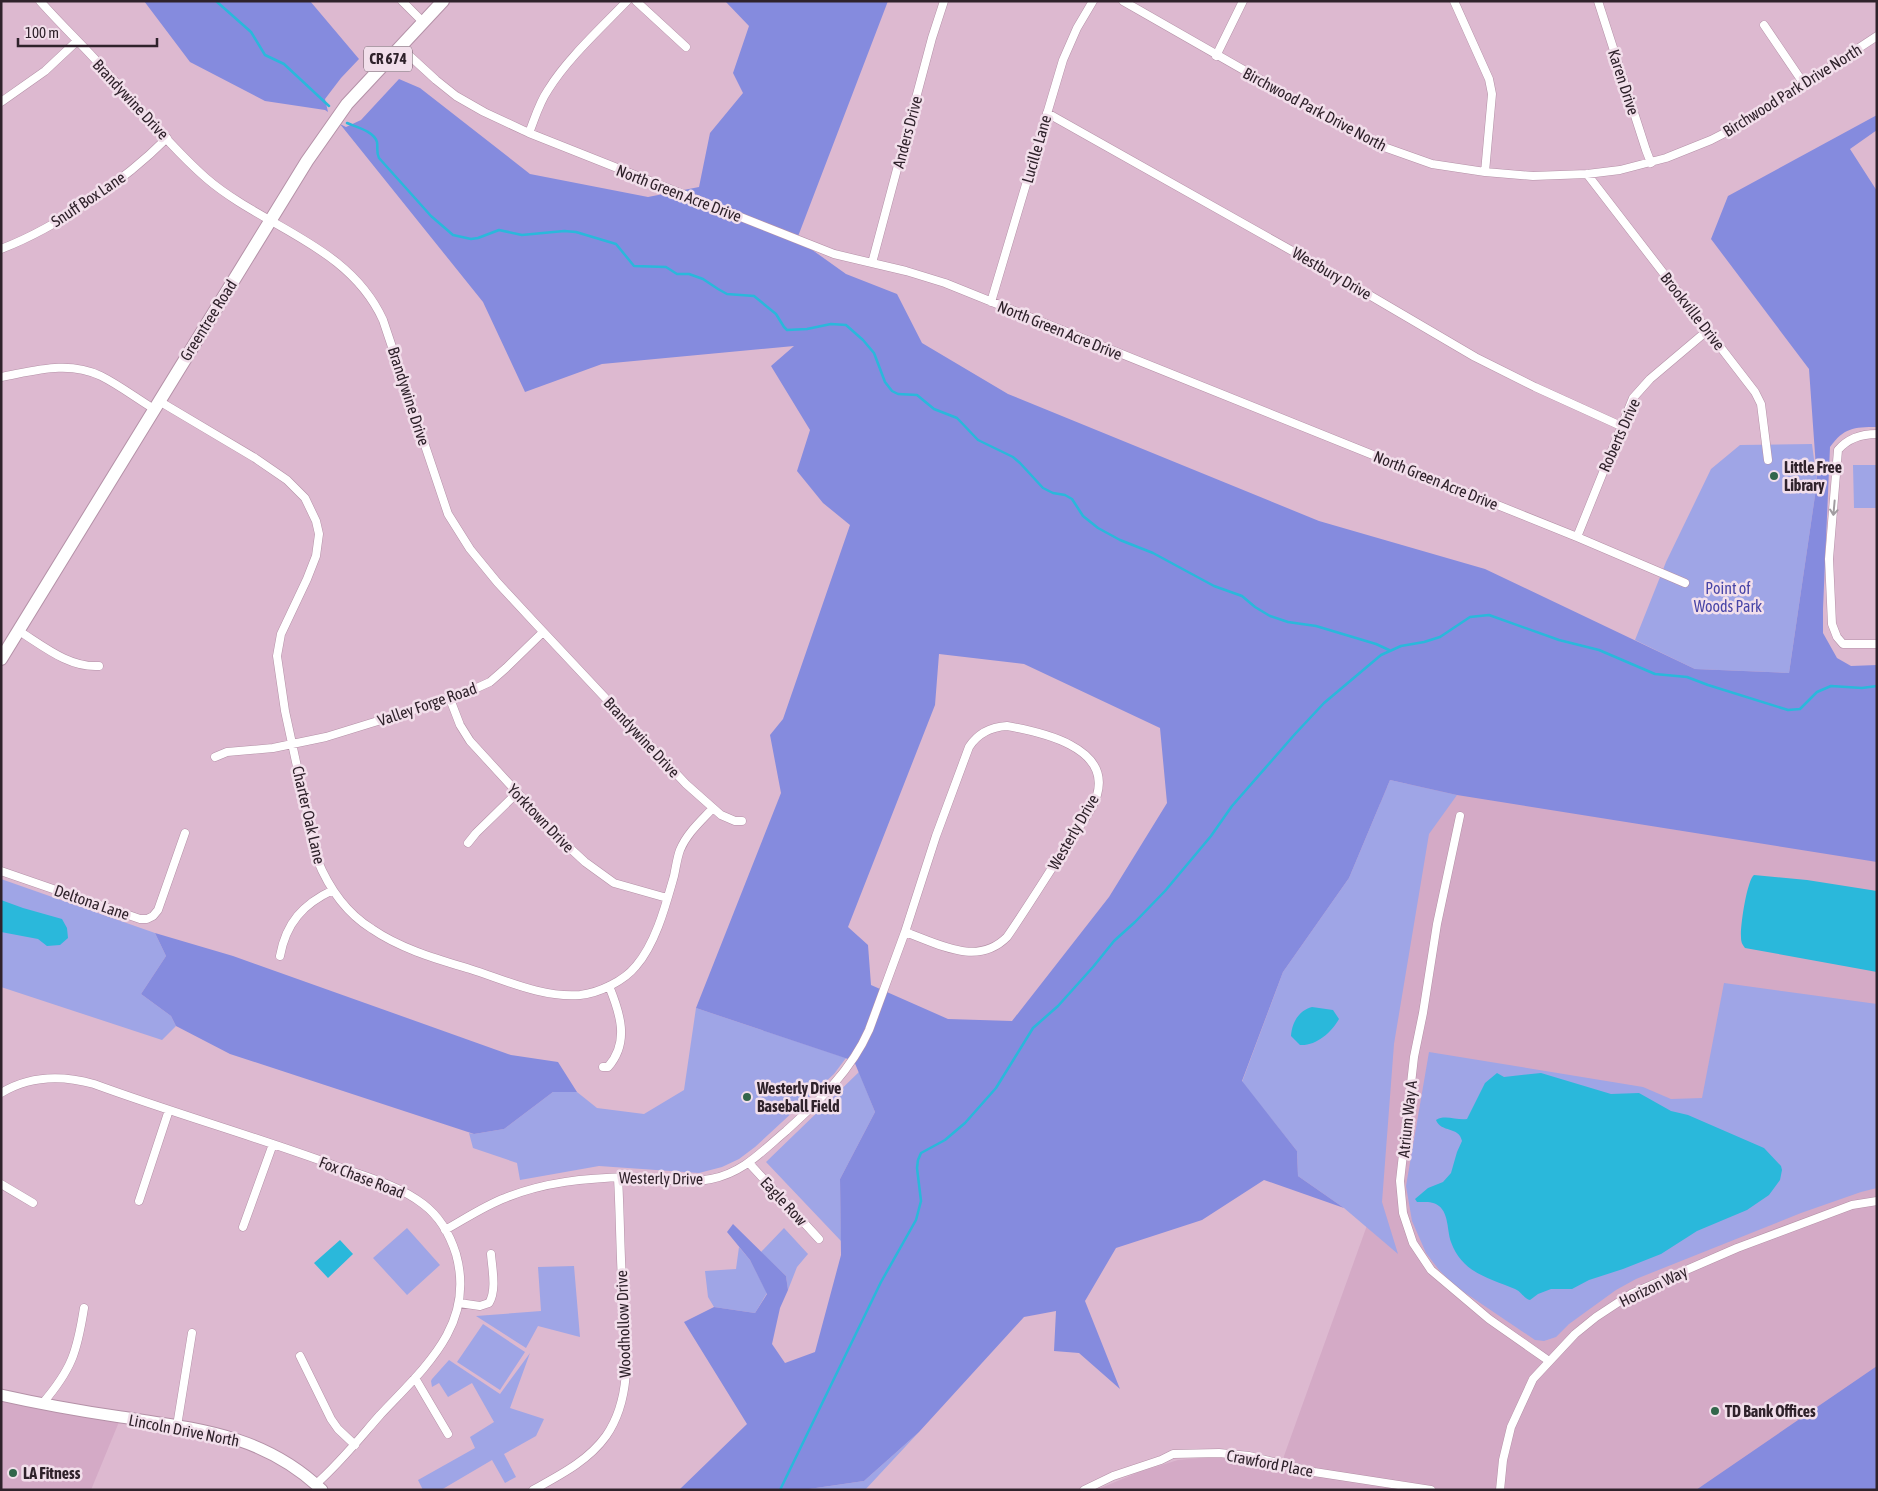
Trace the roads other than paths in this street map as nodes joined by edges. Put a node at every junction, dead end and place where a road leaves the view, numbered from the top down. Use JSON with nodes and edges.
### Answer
{"nodes":[{"id":1,"x":40,"y":1,"type":"edge"},
{"id":2,"x":402,"y":1,"type":"edge"},
{"id":3,"x":443,"y":1,"type":"edge"},
{"id":4,"x":627,"y":1,"type":"edge"},
{"id":5,"x":636,"y":1,"type":"edge"},
{"id":6,"x":944,"y":1,"type":"edge"},
{"id":7,"x":1093,"y":1,"type":"edge"},
{"id":8,"x":1123,"y":1,"type":"edge"},
{"id":9,"x":1243,"y":1,"type":"edge"},
{"id":10,"x":1454,"y":1,"type":"edge"},
{"id":11,"x":1598,"y":1,"type":"edge"},
{"id":12,"x":423,"y":22,"type":"junction"},
{"id":13,"x":1764,"y":25,"type":"dead end"},
{"id":14,"x":1877,"y":36,"type":"edge"},
{"id":15,"x":77,"y":41,"type":"junction"},
{"id":16,"x":400,"y":47,"type":"junction"},
{"id":17,"x":686,"y":47,"type":"dead end"},
{"id":18,"x":1216,"y":56,"type":"junction"},
{"id":19,"x":1804,"y":84,"type":"junction"},
{"id":20,"x":1,"y":102,"type":"edge"},
{"id":21,"x":1047,"y":113,"type":"junction"},
{"id":22,"x":529,"y":133,"type":"junction"},
{"id":23,"x":167,"y":138,"type":"junction"},
{"id":24,"x":1651,"y":163,"type":"junction"},
{"id":25,"x":1485,"y":172,"type":"junction"},
{"id":26,"x":1587,"y":174,"type":"junction"},
{"id":27,"x":270,"y":220,"type":"junction"},
{"id":28,"x":1,"y":249,"type":"edge"},
{"id":29,"x":872,"y":263,"type":"junction"},
{"id":30,"x":992,"y":302,"type":"junction"},
{"id":31,"x":1708,"y":330,"type":"junction"},
{"id":32,"x":1,"y":377,"type":"edge"},
{"id":33,"x":156,"y":405,"type":"junction"},
{"id":34,"x":1621,"y":426,"type":"junction"},
{"id":35,"x":1877,"y":434,"type":"edge"},
{"id":36,"x":1768,"y":460,"type":"dead end"},
{"id":37,"x":1577,"y":537,"type":"junction"},
{"id":38,"x":1685,"y":583,"type":"dead end"},
{"id":39,"x":19,"y":631,"type":"junction"},
{"id":40,"x":543,"y":632,"type":"junction"},
{"id":41,"x":1877,"y":644,"type":"edge"},
{"id":42,"x":1,"y":659,"type":"edge"},
{"id":43,"x":99,"y":666,"type":"dead end"},
{"id":44,"x":450,"y":699,"type":"junction"},
{"id":45,"x":293,"y":745,"type":"junction"},
{"id":46,"x":215,"y":757,"type":"dead end"},
{"id":47,"x":517,"y":793,"type":"junction"},
{"id":48,"x":713,"y":808,"type":"junction"},
{"id":49,"x":1460,"y":816,"type":"dead end"},
{"id":50,"x":742,"y":821,"type":"dead end"},
{"id":51,"x":186,"y":833,"type":"dead end"},
{"id":52,"x":468,"y":843,"type":"dead end"},
{"id":53,"x":1,"y":871,"type":"edge"},
{"id":54,"x":333,"y":890,"type":"junction"},
{"id":55,"x":666,"y":898,"type":"junction"},
{"id":56,"x":905,"y":932,"type":"junction"},
{"id":57,"x":280,"y":956,"type":"dead end"},
{"id":58,"x":609,"y":986,"type":"junction"},
{"id":59,"x":602,"y":1067,"type":"dead end"},
{"id":60,"x":1,"y":1093,"type":"edge"},
{"id":61,"x":169,"y":1110,"type":"junction"},
{"id":62,"x":273,"y":1144,"type":"junction"},
{"id":63,"x":749,"y":1163,"type":"junction"},
{"id":64,"x":618,"y":1178,"type":"junction"},
{"id":65,"x":1,"y":1184,"type":"edge"},
{"id":66,"x":139,"y":1200,"type":"dead end"},
{"id":67,"x":1877,"y":1200,"type":"edge"},
{"id":68,"x":33,"y":1203,"type":"dead end"},
{"id":69,"x":243,"y":1227,"type":"dead end"},
{"id":70,"x":445,"y":1230,"type":"junction"},
{"id":71,"x":819,"y":1239,"type":"dead end"},
{"id":72,"x":491,"y":1254,"type":"dead end"},
{"id":73,"x":459,"y":1304,"type":"junction"},
{"id":74,"x":84,"y":1308,"type":"dead end"},
{"id":75,"x":192,"y":1333,"type":"dead end"},
{"id":76,"x":300,"y":1356,"type":"dead end"},
{"id":77,"x":1549,"y":1361,"type":"junction"},
{"id":78,"x":415,"y":1378,"type":"junction"},
{"id":79,"x":1,"y":1395,"type":"edge"},
{"id":80,"x":42,"y":1404,"type":"junction"},
{"id":81,"x":177,"y":1426,"type":"junction"},
{"id":82,"x":448,"y":1434,"type":"dead end"},
{"id":83,"x":355,"y":1445,"type":"junction"},
{"id":84,"x":319,"y":1487,"type":"edge"},
{"id":85,"x":533,"y":1490,"type":"edge"},
{"id":86,"x":1084,"y":1490,"type":"edge"},
{"id":87,"x":1431,"y":1490,"type":"edge"},
{"id":88,"x":1500,"y":1490,"type":"edge"}],
"edges":[{"from":1,"to":15,"type":"street","name":"Brandywine Drive"},
{"from":2,"to":12,"type":"street"},
{"from":3,"to":12,"type":"main road","name":"Greentree Road","number":"CR 674"},
{"from":4,"to":22,"type":"street"},
{"from":5,"to":17,"type":"street"},
{"from":6,"to":29,"type":"street","name":"Anders Drive"},
{"from":7,"to":21,"type":"street","name":"Lucille Lane"},
{"from":8,"to":18,"type":"street","name":"Birchwood Park Drive North"},
{"from":9,"to":18,"type":"street"},
{"from":10,"to":25,"type":"street"},
{"from":11,"to":24,"type":"street","name":"Karen Drive"},
{"from":12,"to":16,"type":"main road","name":"Greentree Road","number":"CR 674"},
{"from":13,"to":19,"type":"street"},
{"from":14,"to":19,"type":"street","name":"Birchwood Park Drive North"},
{"from":15,"to":20,"type":"street"},
{"from":15,"to":23,"type":"street","name":"Brandywine Drive"},
{"from":16,"to":22,"type":"street","name":"North Green Acre Drive"},
{"from":16,"to":27,"type":"main road","name":"Greentree Road","number":"CR 674"},
{"from":18,"to":25,"type":"street","name":"Birchwood Park Drive North"},
{"from":19,"to":24,"type":"street","name":"Birchwood Park Drive North"},
{"from":21,"to":30,"type":"street","name":"Lucille Lane"},
{"from":21,"to":34,"type":"street","name":"Westbury Drive"},
{"from":22,"to":29,"type":"street","name":"North Green Acre Drive"},
{"from":23,"to":27,"type":"street","name":"Brandywine Drive"},
{"from":23,"to":28,"type":"street","name":"Snuff Box Lane"},
{"from":24,"to":26,"type":"street","name":"Birchwood Park Drive North"},
{"from":25,"to":26,"type":"street","name":"Birchwood Park Drive North"},
{"from":26,"to":31,"type":"street","name":"Brookville Drive"},
{"from":27,"to":33,"type":"main road","name":"Greentree Road"},
{"from":27,"to":40,"type":"street","name":"Brandywine Drive"},
{"from":29,"to":30,"type":"street","name":"North Green Acre Drive"},
{"from":30,"to":37,"type":"street","name":"North Green Acre Drive"},
{"from":31,"to":34,"type":"street","name":"Roberts Drive"},
{"from":31,"to":36,"type":"street","name":"Brookville Drive"},
{"from":32,"to":33,"type":"street","name":"Charter Oak Lane"},
{"from":33,"to":39,"type":"main road","name":"Greentree Road"},
{"from":33,"to":45,"type":"street","name":"Charter Oak Lane"},
{"from":34,"to":37,"type":"street","name":"Roberts Drive"},
{"from":35,"to":41,"type":"street","one_way":true},
{"from":37,"to":38,"type":"street","name":"North Green Acre Drive"},
{"from":39,"to":42,"type":"main road","name":"Greentree Road"},
{"from":39,"to":43,"type":"street"},
{"from":40,"to":44,"type":"street","name":"Valley Forge Road"},
{"from":40,"to":48,"type":"street","name":"Brandywine Drive"},
{"from":44,"to":45,"type":"street","name":"Valley Forge Road"},
{"from":44,"to":47,"type":"street","name":"Yorktown Drive"},
{"from":45,"to":46,"type":"street","name":"Valley Forge Road"},
{"from":45,"to":54,"type":"street","name":"Charter Oak Lane"},
{"from":47,"to":52,"type":"street"},
{"from":47,"to":55,"type":"street","name":"Yorktown Drive"},
{"from":48,"to":50,"type":"street","name":"Brandywine Drive"},
{"from":48,"to":55,"type":"street","name":"Charter Oak Lane"},
{"from":49,"to":77,"type":"street","name":"Atrium Way A"},
{"from":51,"to":53,"type":"street","name":"Deltona Lane"},
{"from":54,"to":57,"type":"street"},
{"from":54,"to":58,"type":"street","name":"Charter Oak Lane"},
{"from":55,"to":58,"type":"street","name":"Charter Oak Lane"},
{"from":56,"to":56,"type":"street","name":"Westerly Drive"},
{"from":56,"to":63,"type":"street","name":"Westerly Drive"},
{"from":58,"to":59,"type":"street"},
{"from":60,"to":61,"type":"street","name":"Fox Chase Road"},
{"from":61,"to":62,"type":"street","name":"Fox Chase Road"},
{"from":61,"to":66,"type":"street"},
{"from":62,"to":69,"type":"street"},
{"from":62,"to":70,"type":"street","name":"Fox Chase Road"},
{"from":63,"to":64,"type":"street","name":"Westerly Drive"},
{"from":63,"to":71,"type":"street","name":"Eagle Row"},
{"from":64,"to":70,"type":"street","name":"Westerly Drive"},
{"from":64,"to":85,"type":"street","name":"Woodhollow Drive"},
{"from":65,"to":68,"type":"street"},
{"from":67,"to":77,"type":"street","name":"Horizon Way"},
{"from":70,"to":73,"type":"street","name":"Fox Chase Road"},
{"from":72,"to":73,"type":"street"},
{"from":73,"to":78,"type":"street","name":"Fox Chase Road"},
{"from":74,"to":80,"type":"street"},
{"from":75,"to":81,"type":"street"},
{"from":76,"to":83,"type":"street"},
{"from":77,"to":88,"type":"street","name":"Horizon Way"},
{"from":78,"to":82,"type":"street"},
{"from":78,"to":83,"type":"street","name":"Fox Chase Road"},
{"from":79,"to":80,"type":"street","name":"Lincoln Drive North"},
{"from":80,"to":81,"type":"street","name":"Lincoln Drive North"},
{"from":81,"to":84,"type":"street","name":"Lincoln Drive North"},
{"from":83,"to":84,"type":"street","name":"Fox Chase Road"},
{"from":86,"to":87,"type":"street","name":"Crawford Place"}]}
